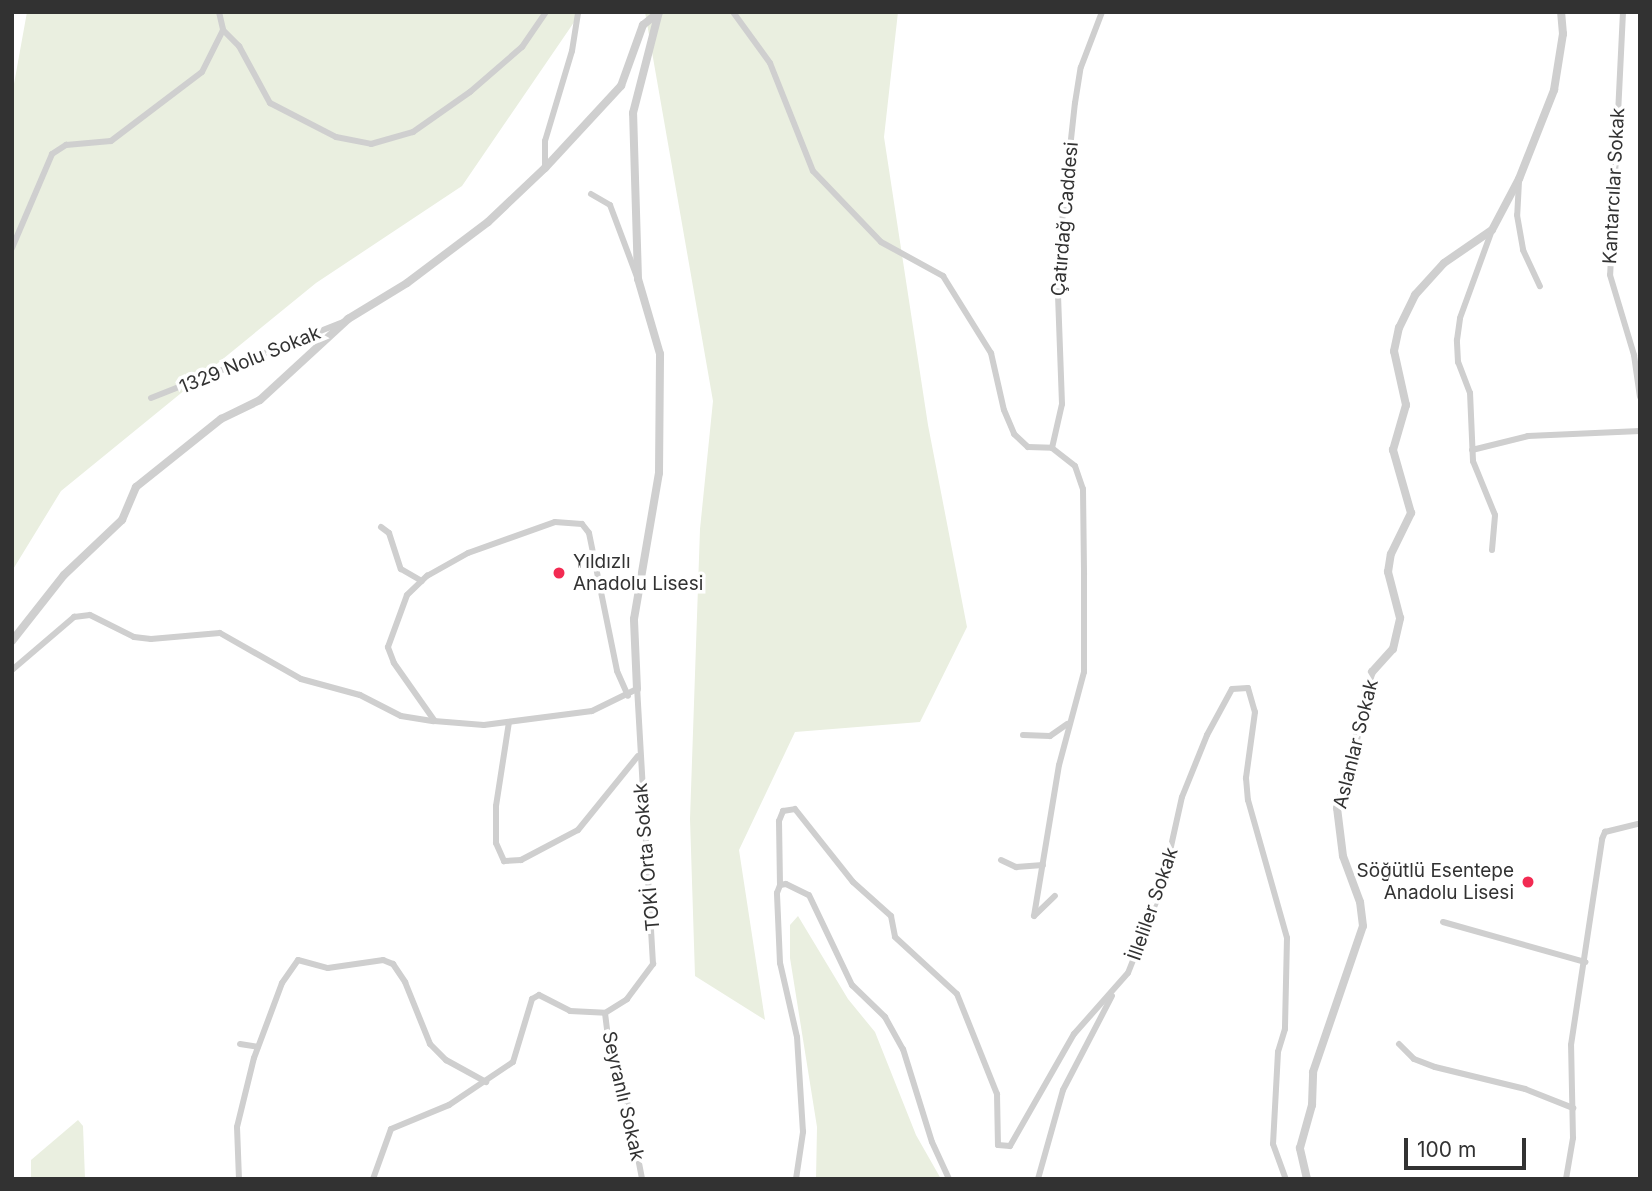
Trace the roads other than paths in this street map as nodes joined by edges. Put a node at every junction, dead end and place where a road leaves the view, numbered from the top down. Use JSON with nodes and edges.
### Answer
{"nodes":[{"id":1,"x":219,"y":12,"type":"edge"},
{"id":2,"x":546,"y":12,"type":"edge"},
{"id":3,"x":578,"y":12,"type":"edge"},
{"id":4,"x":659,"y":12,"type":"edge"},
{"id":5,"x":733,"y":12,"type":"edge"},
{"id":6,"x":1102,"y":12,"type":"edge"},
{"id":7,"x":1561,"y":12,"type":"edge"},
{"id":8,"x":1623,"y":12,"type":"edge"},
{"id":9,"x":223,"y":30,"type":"junction"},
{"id":10,"x":545,"y":168,"type":"junction"},
{"id":11,"x":1519,"y":179,"type":"junction"},
{"id":12,"x":591,"y":194,"type":"dead end"},
{"id":13,"x":1492,"y":230,"type":"junction"},
{"id":14,"x":12,"y":248,"type":"edge"},
{"id":15,"x":638,"y":279,"type":"junction"},
{"id":16,"x":1540,"y":286,"type":"dead end"},
{"id":17,"x":348,"y":319,"type":"junction"},
{"id":18,"x":1640,"y":397,"type":"edge"},
{"id":19,"x":151,"y":398,"type":"dead end"},
{"id":20,"x":1640,"y":431,"type":"edge"},
{"id":21,"x":1052,"y":448,"type":"junction"},
{"id":22,"x":1472,"y":450,"type":"junction"},
{"id":23,"x":381,"y":527,"type":"dead end"},
{"id":24,"x":1492,"y":550,"type":"dead end"},
{"id":25,"x":422,"y":581,"type":"junction"},
{"id":26,"x":12,"y":641,"type":"edge"},
{"id":27,"x":12,"y":670,"type":"edge"},
{"id":28,"x":637,"y":689,"type":"junction"},
{"id":29,"x":628,"y":696,"type":"junction"},
{"id":30,"x":434,"y":720,"type":"junction"},
{"id":31,"x":509,"y":722,"type":"junction"},
{"id":32,"x":1068,"y":722,"type":"junction"},
{"id":33,"x":1023,"y":735,"type":"dead end"},
{"id":34,"x":638,"y":755,"type":"junction"},
{"id":35,"x":1640,"y":823,"type":"edge"},
{"id":36,"x":1001,"y":860,"type":"dead end"},
{"id":37,"x":1044,"y":866,"type":"junction"},
{"id":38,"x":780,"y":885,"type":"junction"},
{"id":39,"x":1055,"y":897,"type":"dead end"},
{"id":40,"x":1443,"y":922,"type":"dead end"},
{"id":41,"x":1585,"y":962,"type":"junction"},
{"id":42,"x":1115,"y":991,"type":"junction"},
{"id":43,"x":605,"y":1013,"type":"junction"},
{"id":44,"x":240,"y":1044,"type":"dead end"},
{"id":45,"x":1399,"y":1044,"type":"dead end"},
{"id":46,"x":258,"y":1047,"type":"junction"},
{"id":47,"x":486,"y":1082,"type":"junction"},
{"id":48,"x":1573,"y":1108,"type":"junction"},
{"id":49,"x":239,"y":1179,"type":"edge"},
{"id":50,"x":373,"y":1179,"type":"edge"},
{"id":51,"x":642,"y":1179,"type":"edge"},
{"id":52,"x":796,"y":1179,"type":"edge"},
{"id":53,"x":949,"y":1179,"type":"edge"},
{"id":54,"x":1038,"y":1179,"type":"edge"},
{"id":55,"x":1286,"y":1179,"type":"edge"},
{"id":56,"x":1307,"y":1179,"type":"edge"},
{"id":57,"x":1566,"y":1179,"type":"edge"}],
"edges":[{"from":1,"to":9,"type":"street"},
{"from":2,"to":9,"type":"street"},
{"from":3,"to":10,"type":"street"},
{"from":4,"to":10,"type":"street"},
{"from":4,"to":15,"type":"street"},
{"from":5,"to":21,"type":"street"},
{"from":6,"to":21,"type":"street","name":"Çatırdağ Caddesi"},
{"from":7,"to":11,"type":"street"},
{"from":8,"to":18,"type":"street","name":"Kantarcılar Sokak"},
{"from":9,"to":14,"type":"street"},
{"from":10,"to":17,"type":"street"},
{"from":11,"to":13,"type":"street"},
{"from":11,"to":16,"type":"street"},
{"from":12,"to":15,"type":"street"},
{"from":13,"to":22,"type":"street"},
{"from":13,"to":56,"type":"street","name":"Aslanlar Sokak"},
{"from":15,"to":28,"type":"street"},
{"from":17,"to":19,"type":"street","name":"1329 Nolu Sokak"},
{"from":17,"to":26,"type":"street"},
{"from":20,"to":22,"type":"street"},
{"from":21,"to":32,"type":"street"},
{"from":22,"to":24,"type":"street"},
{"from":23,"to":25,"type":"street"},
{"from":25,"to":29,"type":"street"},
{"from":25,"to":30,"type":"street"},
{"from":27,"to":30,"type":"street"},
{"from":28,"to":29,"type":"street"},
{"from":28,"to":34,"type":"street","name":"TOKİ Orta Sokak"},
{"from":29,"to":31,"type":"street"},
{"from":30,"to":31,"type":"street"},
{"from":31,"to":34,"type":"street"},
{"from":32,"to":33,"type":"street"},
{"from":32,"to":37,"type":"street"},
{"from":34,"to":43,"type":"street","name":"TOKİ Orta Sokak"},
{"from":35,"to":41,"type":"street"},
{"from":36,"to":37,"type":"street"},
{"from":37,"to":39,"type":"street"},
{"from":38,"to":42,"type":"street","name":"İlleliler Sokak"},
{"from":38,"to":52,"type":"street"},
{"from":38,"to":53,"type":"street"},
{"from":40,"to":41,"type":"street"},
{"from":41,"to":48,"type":"street"},
{"from":42,"to":54,"type":"street"},
{"from":42,"to":55,"type":"street","name":"İlleliler Sokak"},
{"from":43,"to":47,"type":"street"},
{"from":43,"to":51,"type":"street","name":"Seyranlı Sokak"},
{"from":44,"to":46,"type":"street"},
{"from":45,"to":48,"type":"street"},
{"from":46,"to":47,"type":"street"},
{"from":46,"to":49,"type":"street"},
{"from":47,"to":50,"type":"street"},
{"from":48,"to":57,"type":"street"}]}
